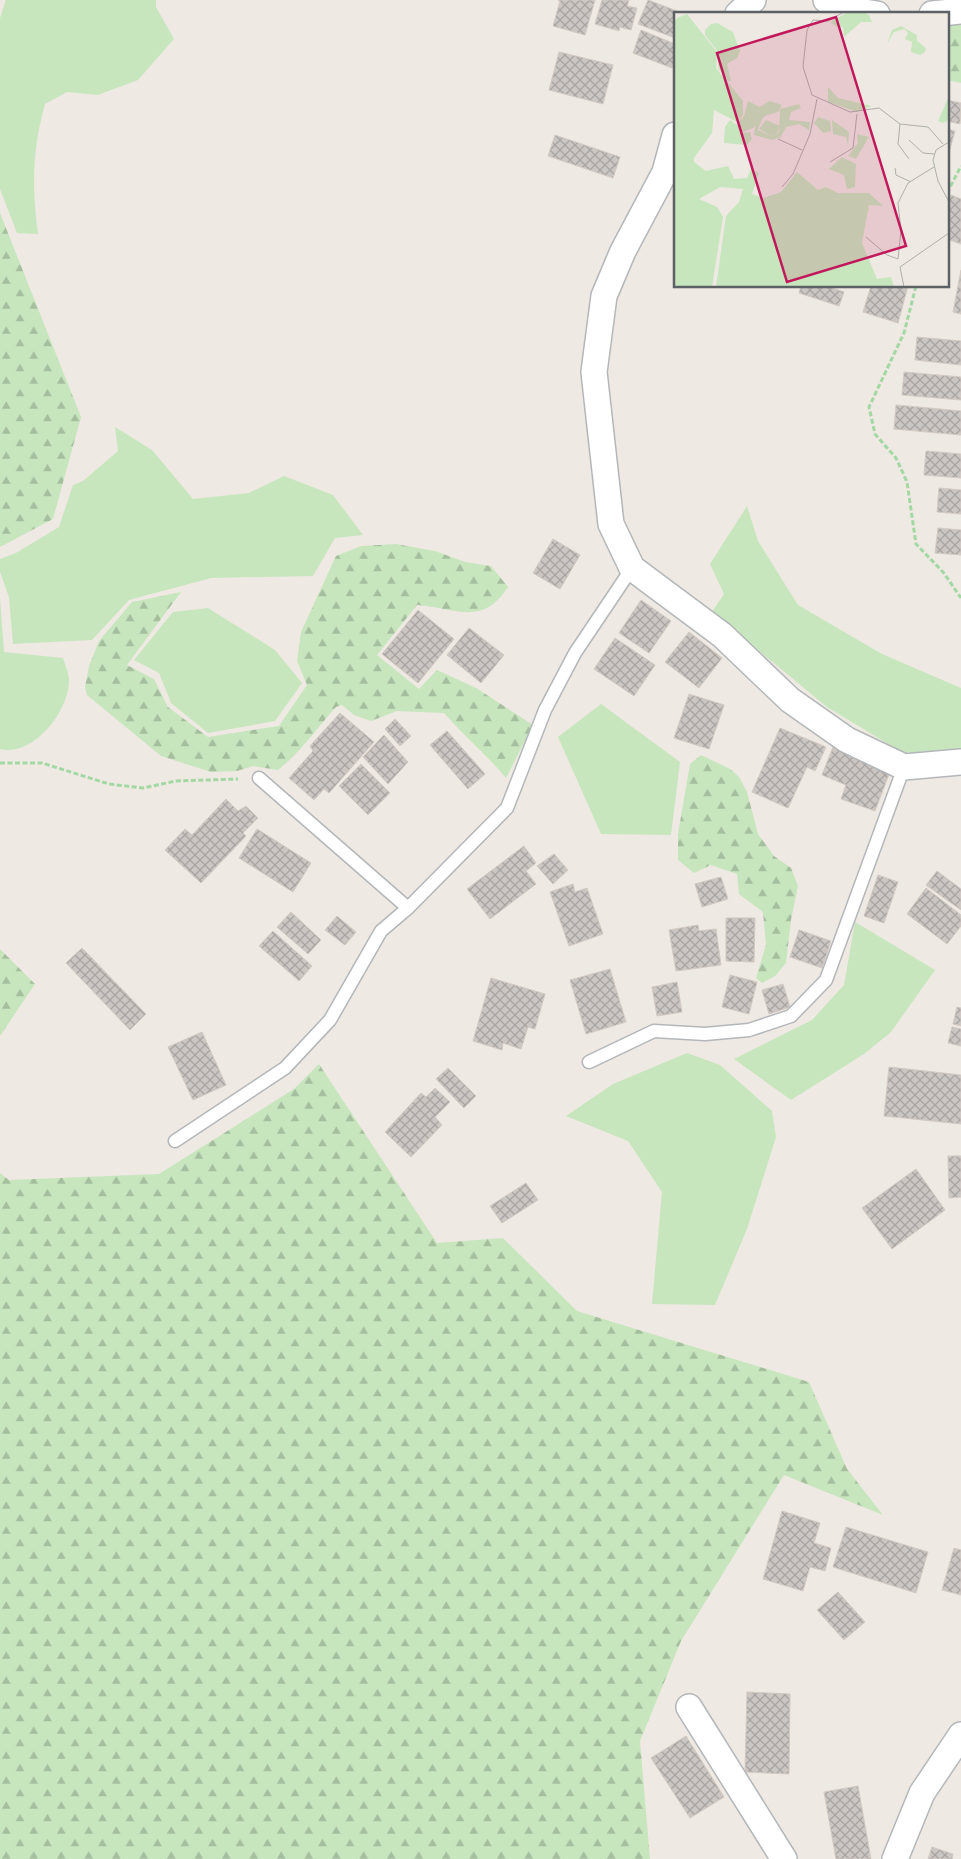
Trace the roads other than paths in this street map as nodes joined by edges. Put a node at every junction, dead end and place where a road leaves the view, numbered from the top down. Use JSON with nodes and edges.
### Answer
{"nodes":[{"id":1,"x":753,"y":0,"type":"edge"},
{"id":2,"x":826,"y":0,"type":"edge"},
{"id":3,"x":740,"y":12,"type":"edge"},
{"id":4,"x":864,"y":12,"type":"edge"},
{"id":5,"x":961,"y":12,"type":"edge"},
{"id":6,"x":948,"y":13,"type":"edge"},
{"id":7,"x":674,"y":139,"type":"edge"},
{"id":8,"x":632,"y":568,"type":"junction"},
{"id":9,"x":961,"y":762,"type":"edge"},
{"id":10,"x":904,"y":767,"type":"junction"},
{"id":11,"x":259,"y":778,"type":"road end"},
{"id":12,"x":408,"y":908,"type":"junction"},
{"id":13,"x":589,"y":1062,"type":"dead end"},
{"id":14,"x":175,"y":1140,"type":"dead end"},
{"id":15,"x":689,"y":1707,"type":"dead end"},
{"id":16,"x":961,"y":1735,"type":"edge"},
{"id":17,"x":784,"y":1859,"type":"edge"},
{"id":18,"x":896,"y":1859,"type":"edge"}],
"edges":[{"from":1,"to":3,"type":"street"},
{"from":2,"to":4,"type":"street"},
{"from":5,"to":6,"type":"street"},
{"from":7,"to":8,"type":"street"},
{"from":8,"to":10,"type":"street"},
{"from":8,"to":12,"type":"lane"},
{"from":9,"to":10,"type":"street"},
{"from":10,"to":13,"type":"lane"},
{"from":11,"to":12,"type":"lane"},
{"from":12,"to":14,"type":"lane"},
{"from":15,"to":17,"type":"street"},
{"from":16,"to":18,"type":"street"}]}
